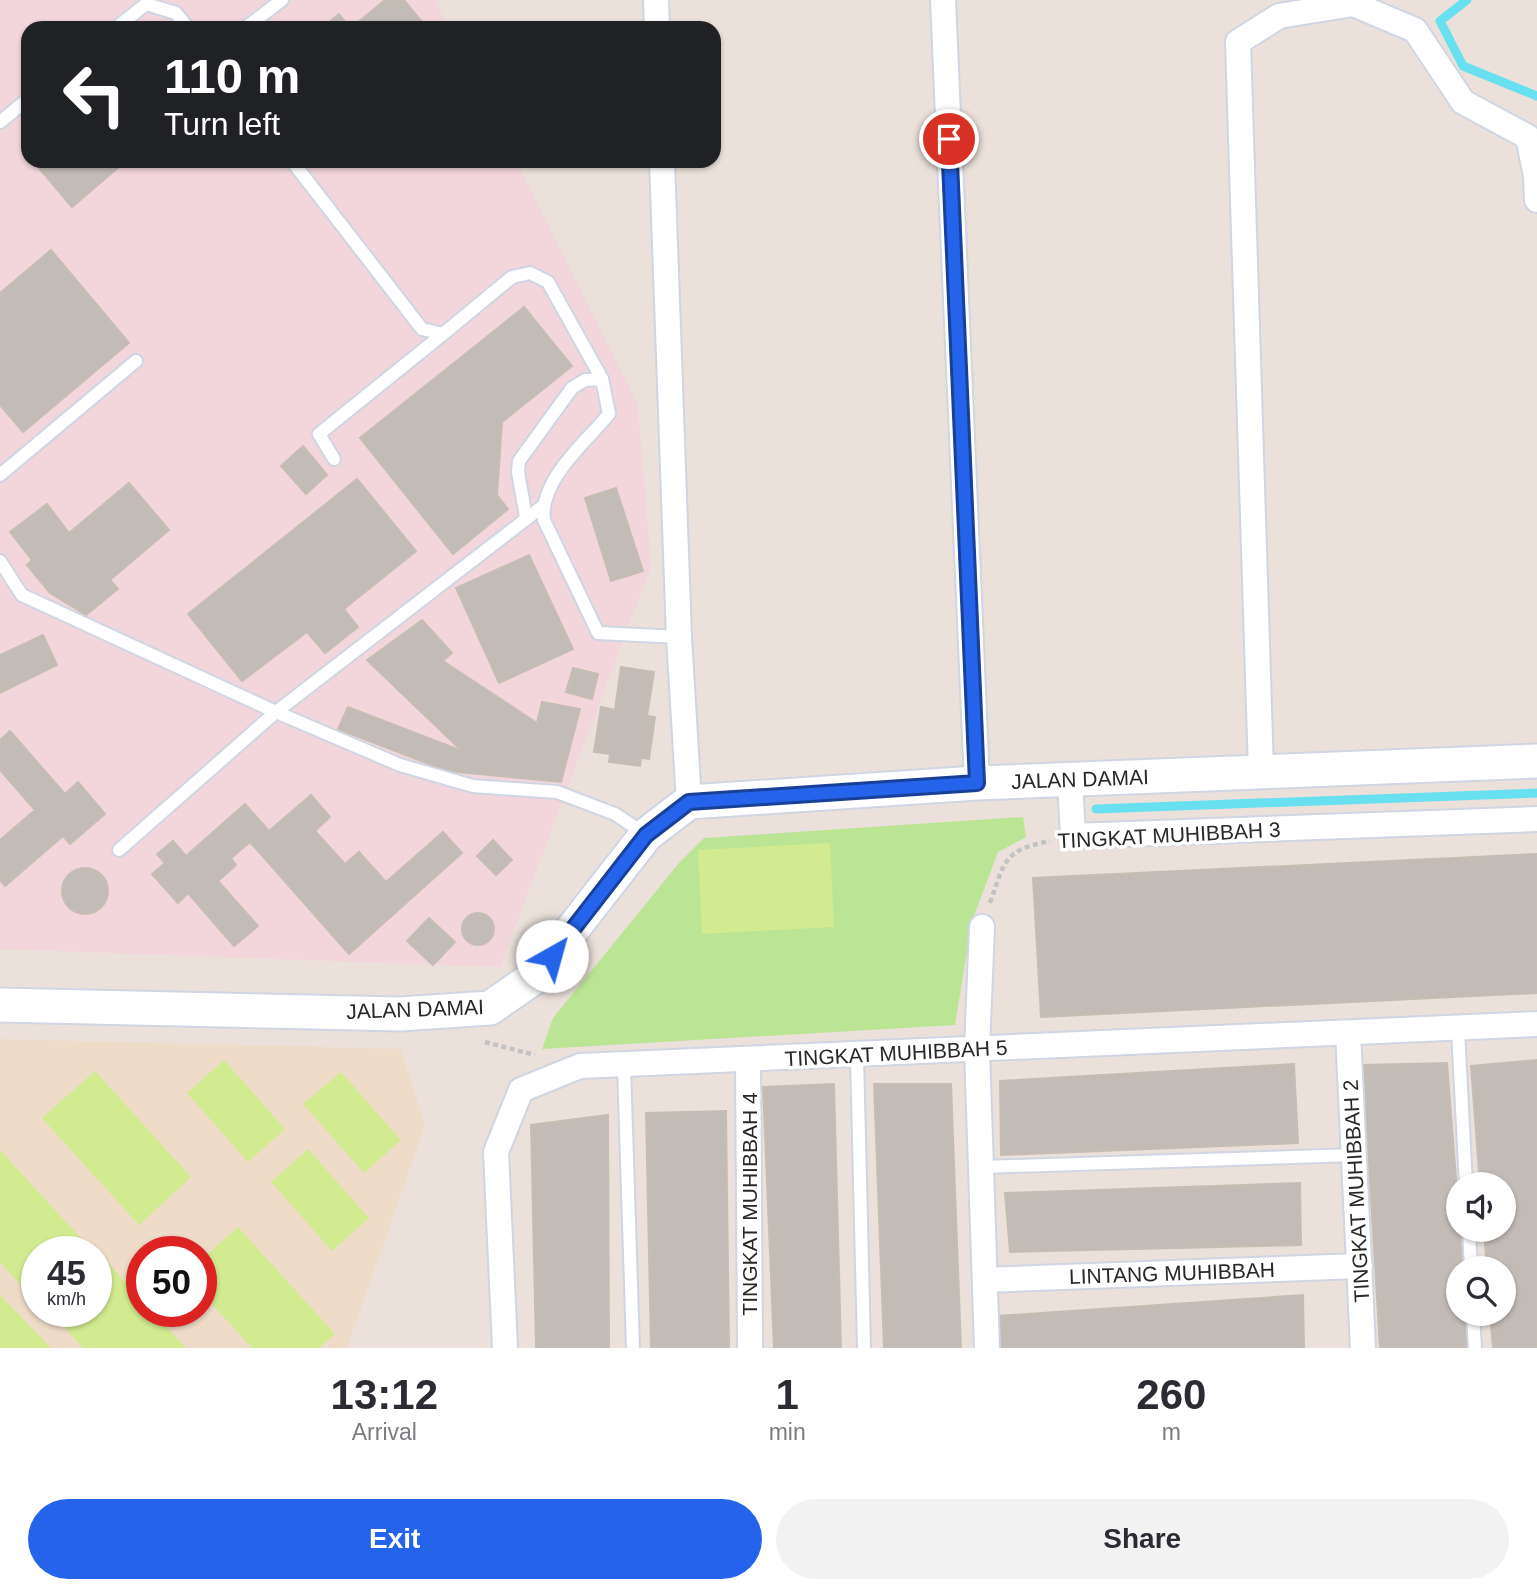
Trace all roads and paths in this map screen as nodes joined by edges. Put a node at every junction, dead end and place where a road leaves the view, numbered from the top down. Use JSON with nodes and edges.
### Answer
{"nodes":[{"id":1,"x":282,"y":0,"type":"edge"},
{"id":2,"x":656,"y":0,"type":"edge"},
{"id":3,"x":943,"y":0,"type":"edge"},
{"id":4,"x":125,"y":21,"type":"edge"},
{"id":5,"x":182,"y":21,"type":"edge"},
{"id":6,"x":254,"y":21,"type":"edge"},
{"id":7,"x":657,"y":21,"type":"edge"},
{"id":8,"x":21,"y":105,"type":"edge"},
{"id":9,"x":0,"y":122,"type":"edge"},
{"id":10,"x":297,"y":168,"type":"edge"},
{"id":11,"x":662,"y":168,"type":"edge"},
{"id":12,"x":1537,"y":200,"type":"edge"},
{"id":13,"x":443,"y":334,"type":"junction"},
{"id":14,"x":136,"y":361,"type":"dead end"},
{"id":15,"x":602,"y":379,"type":"junction"},
{"id":16,"x":334,"y":459,"type":"dead end"},
{"id":17,"x":0,"y":475,"type":"edge"},
{"id":18,"x":543,"y":506,"type":"junction"},
{"id":19,"x":526,"y":517,"type":"junction"},
{"id":20,"x":0,"y":561,"type":"edge"},
{"id":21,"x":679,"y":638,"type":"junction"},
{"id":22,"x":276,"y":712,"type":"junction"},
{"id":23,"x":1537,"y":761,"type":"edge"},
{"id":24,"x":1261,"y":771,"type":"junction"},
{"id":25,"x":1070,"y":779,"type":"junction"},
{"id":26,"x":977,"y":783,"type":"junction"},
{"id":27,"x":689,"y":802,"type":"junction"},
{"id":28,"x":1537,"y":820,"type":"edge"},
{"id":29,"x":646,"y":835,"type":"junction"},
{"id":30,"x":1073,"y":836,"type":"junction"},
{"id":31,"x":119,"y":850,"type":"dead end"},
{"id":32,"x":982,"y":927,"type":"joint"},
{"id":33,"x":0,"y":1005,"type":"edge"},
{"id":34,"x":1537,"y":1024,"type":"edge"},
{"id":35,"x":1458,"y":1030,"type":"junction"},
{"id":36,"x":1348,"y":1033,"type":"junction"},
{"id":37,"x":977,"y":1049,"type":"junction"},
{"id":38,"x":856,"y":1055,"type":"junction"},
{"id":39,"x":748,"y":1060,"type":"junction"},
{"id":40,"x":624,"y":1066,"type":"junction"},
{"id":41,"x":1353,"y":1155,"type":"junction"},
{"id":42,"x":983,"y":1167,"type":"junction"},
{"id":43,"x":1465,"y":1172,"type":"edge"},
{"id":44,"x":1360,"y":1266,"type":"junction"},
{"id":45,"x":985,"y":1280,"type":"junction"},
{"id":46,"x":1474,"y":1326,"type":"edge"},
{"id":47,"x":505,"y":1348,"type":"edge"},
{"id":48,"x":633,"y":1348,"type":"edge"},
{"id":49,"x":750,"y":1348,"type":"edge"},
{"id":50,"x":864,"y":1348,"type":"edge"},
{"id":51,"x":987,"y":1348,"type":"edge"},
{"id":52,"x":1363,"y":1348,"type":"edge"},
{"id":53,"x":1475,"y":1348,"type":"edge"}],
"edges":[{"from":1,"to":6,"type":"lane"},
{"from":2,"to":7,"type":"street"},
{"from":3,"to":26,"type":"street"},
{"from":4,"to":5,"type":"lane"},
{"from":8,"to":9,"type":"lane"},
{"from":10,"to":13,"type":"lane"},
{"from":11,"to":21,"type":"street"},
{"from":12,"to":24,"type":"street"},
{"from":13,"to":15,"type":"lane"},
{"from":13,"to":16,"type":"lane"},
{"from":14,"to":17,"type":"lane"},
{"from":15,"to":18,"type":"lane"},
{"from":15,"to":19,"type":"lane"},
{"from":18,"to":19,"type":"lane"},
{"from":18,"to":21,"type":"lane"},
{"from":19,"to":22,"type":"lane"},
{"from":20,"to":22,"type":"lane"},
{"from":21,"to":27,"type":"street"},
{"from":22,"to":29,"type":"lane"},
{"from":22,"to":31,"type":"lane"},
{"from":23,"to":24,"type":"main road","name":"JALAN DAMAI"},
{"from":24,"to":25,"type":"main road","name":"JALAN DAMAI"},
{"from":25,"to":26,"type":"main road","name":"JALAN DAMAI"},
{"from":25,"to":30,"type":"street"},
{"from":26,"to":27,"type":"main road","name":"JALAN DAMAI"},
{"from":27,"to":29,"type":"main road","name":"JALAN DAMAI"},
{"from":28,"to":30,"type":"street","name":"TINGKAT MUHIBBAH 3"},
{"from":29,"to":33,"type":"main road","name":"JALAN DAMAI"},
{"from":30,"to":32,"type":"path","name":"TINGKAT MUHIBBAH 3"},
{"from":32,"to":37,"type":"street"},
{"from":34,"to":35,"type":"street","name":"TINGKAT MUHIBBAH 5"},
{"from":35,"to":36,"type":"street","name":"TINGKAT MUHIBBAH 5"},
{"from":35,"to":43,"type":"lane"},
{"from":36,"to":37,"type":"street","name":"TINGKAT MUHIBBAH 5"},
{"from":36,"to":41,"type":"street","name":"TINGKAT MUHIBBAH 2"},
{"from":37,"to":38,"type":"street","name":"TINGKAT MUHIBBAH 5"},
{"from":37,"to":42,"type":"street"},
{"from":38,"to":39,"type":"street","name":"TINGKAT MUHIBBAH 5"},
{"from":38,"to":50,"type":"lane"},
{"from":39,"to":40,"type":"street","name":"TINGKAT MUHIBBAH 5"},
{"from":39,"to":49,"type":"street","name":"TINGKAT MUHIBBAH 4"},
{"from":40,"to":47,"type":"street","name":"TINGKAT MUHIBBAH 5"},
{"from":40,"to":48,"type":"lane"},
{"from":41,"to":42,"type":"lane"},
{"from":41,"to":44,"type":"street","name":"TINGKAT MUHIBBAH 2"},
{"from":42,"to":45,"type":"street"},
{"from":44,"to":45,"type":"street","name":"LINTANG MUHIBBAH"},
{"from":44,"to":52,"type":"street","name":"TINGKAT MUHIBBAH 2"},
{"from":45,"to":51,"type":"street"},
{"from":46,"to":53,"type":"lane"}]}
